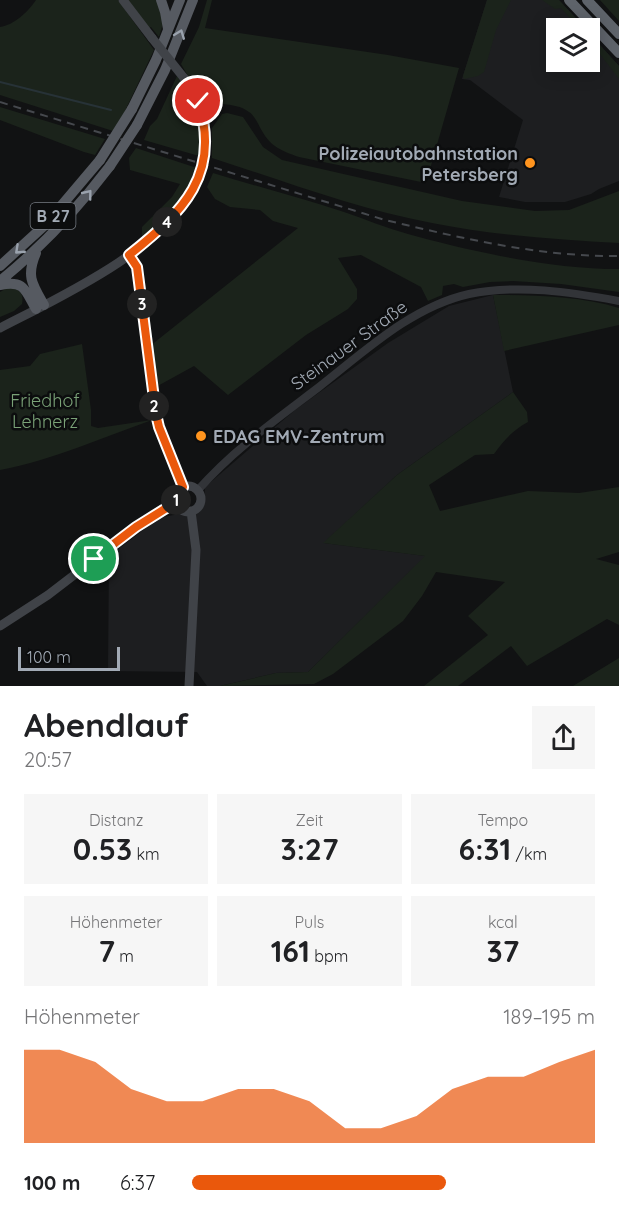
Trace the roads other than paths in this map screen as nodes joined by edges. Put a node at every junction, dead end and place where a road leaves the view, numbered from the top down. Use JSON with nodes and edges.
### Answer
{"nodes":[{"id":1,"x":123,"y":0,"type":"edge"},
{"id":2,"x":161,"y":0,"type":"edge"},
{"id":3,"x":180,"y":0,"type":"edge"},
{"id":4,"x":193,"y":0,"type":"edge"},
{"id":5,"x":569,"y":0,"type":"edge"},
{"id":6,"x":587,"y":0,"type":"edge"},
{"id":7,"x":168,"y":32,"type":"junction"},
{"id":8,"x":619,"y":34,"type":"edge"},
{"id":9,"x":619,"y":53,"type":"edge"},
{"id":10,"x":39,"y":247,"type":"junction"},
{"id":11,"x":129,"y":255,"type":"junction"},
{"id":12,"x":0,"y":266,"type":"edge"},
{"id":13,"x":0,"y":283,"type":"edge"},
{"id":14,"x":619,"y":301,"type":"edge"},
{"id":15,"x":40,"y":307,"type":"junction"},
{"id":16,"x":0,"y":328,"type":"edge"},
{"id":17,"x":183,"y":487,"type":"junction"},
{"id":18,"x":198,"y":490,"type":"junction"},
{"id":19,"x":176,"y":502,"type":"junction"},
{"id":20,"x":191,"y":511,"type":"junction"},
{"id":21,"x":0,"y":626,"type":"edge"},
{"id":22,"x":189,"y":686,"type":"edge"}],
"edges":[{"from":1,"to":11,"type":"main road","bridge":true},
{"from":2,"to":7,"type":"highway"},
{"from":3,"to":7,"type":"highway","number":"B 27"},
{"from":10,"to":4,"type":"highway","number":"B 27","one_way":true,"bridge":true},
{"from":5,"to":9,"type":"highway"},
{"from":6,"to":8,"type":"highway"},
{"from":7,"to":12,"type":"highway","number":"B 27","one_way":true,"bridge":true},
{"from":10,"to":13,"type":"highway","number":"B 27"},
{"from":10,"to":15,"type":"highway"},
{"from":11,"to":15,"type":"main road"},
{"from":11,"to":17,"type":"street"},
{"from":13,"to":15,"type":"highway"},
{"from":14,"to":18,"type":"street","name":"Steinauer Straße"},
{"from":15,"to":16,"type":"main road"},
{"from":17,"to":18,"type":"main road"},
{"from":17,"to":19,"type":"main road"},
{"from":18,"to":20,"type":"main road"},
{"from":19,"to":20,"type":"main road"},
{"from":19,"to":21,"type":"main road"},
{"from":20,"to":22,"type":"main road"}]}
